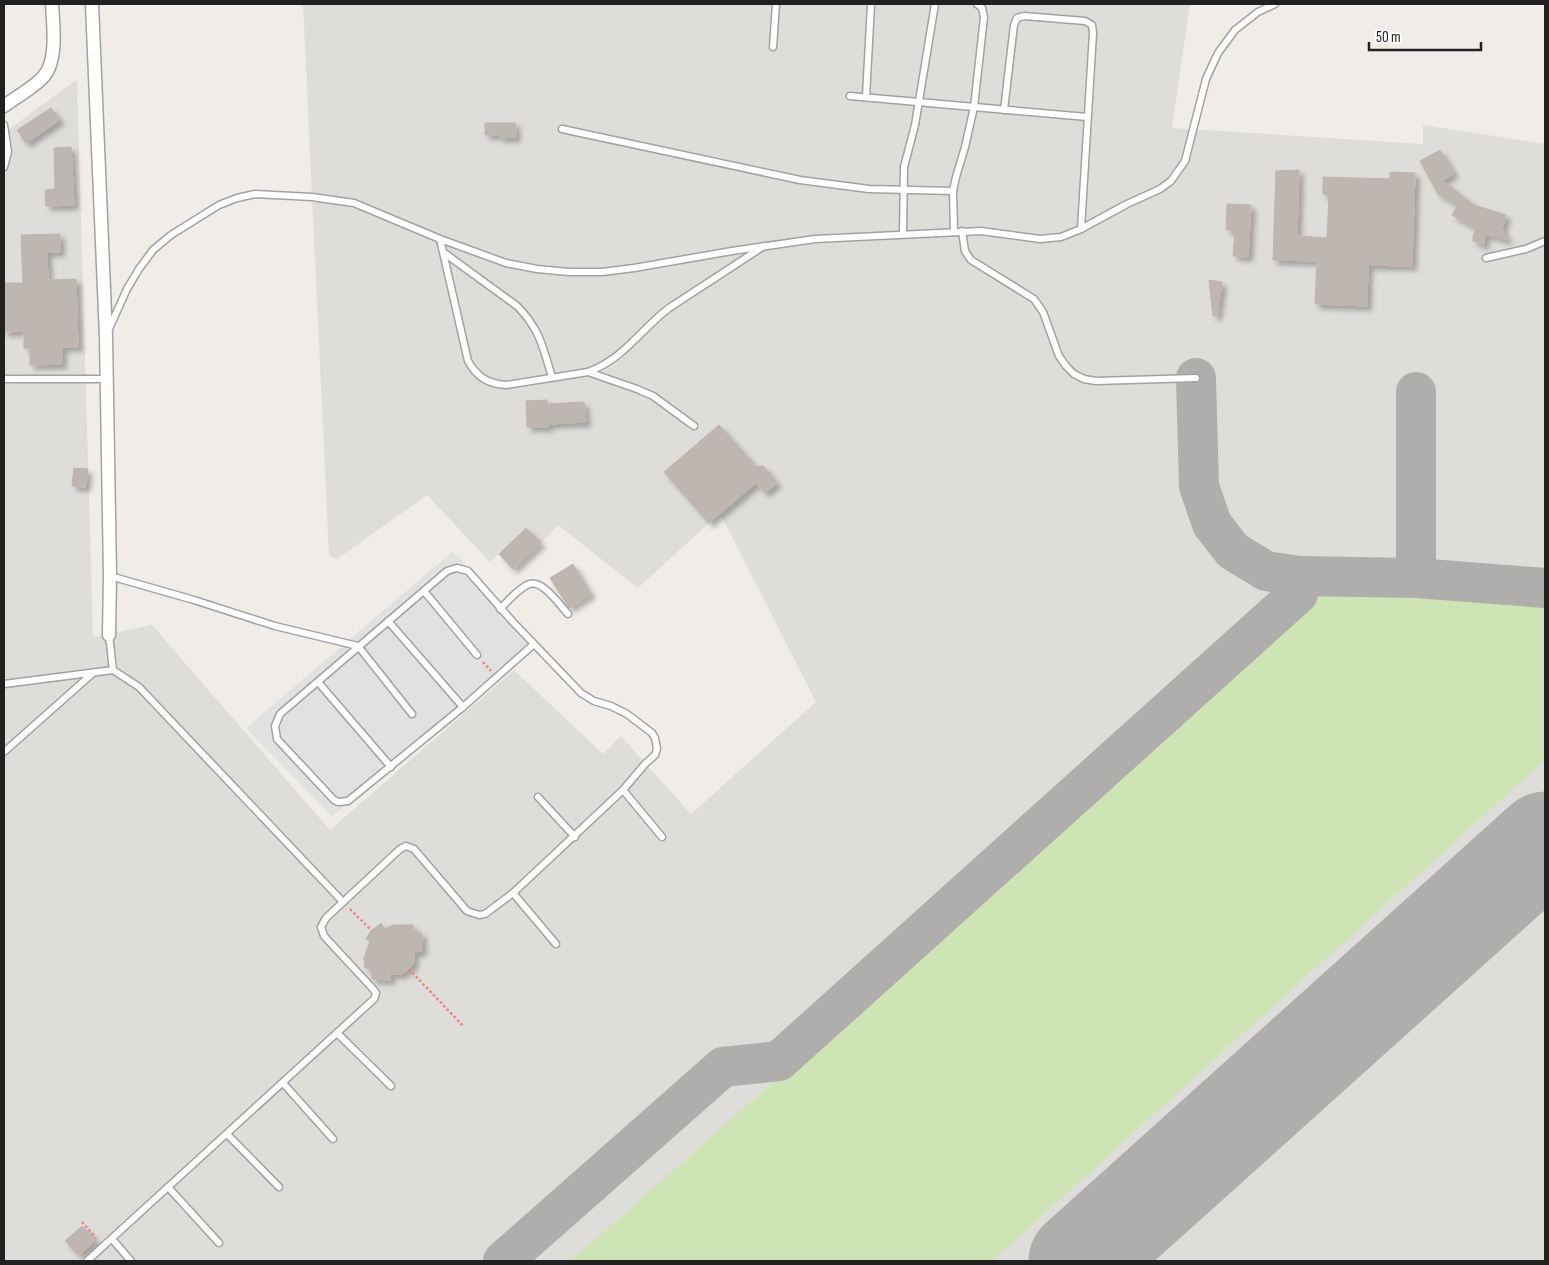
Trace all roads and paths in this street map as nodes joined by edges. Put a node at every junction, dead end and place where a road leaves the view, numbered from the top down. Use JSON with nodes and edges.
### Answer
{"nodes":[{"id":1,"x":52,"y":4,"type":"edge"},
{"id":2,"x":92,"y":4,"type":"edge"},
{"id":3,"x":776,"y":4,"type":"edge"},
{"id":4,"x":871,"y":4,"type":"edge"},
{"id":5,"x":935,"y":4,"type":"edge"},
{"id":6,"x":977,"y":4,"type":"edge"},
{"id":7,"x":1275,"y":4,"type":"edge"},
{"id":8,"x":773,"y":47,"type":"dead end"},
{"id":9,"x":850,"y":96,"type":"dead end"},
{"id":10,"x":866,"y":98,"type":"junction"},
{"id":11,"x":919,"y":102,"type":"junction"},
{"id":12,"x":4,"y":106,"type":"edge"},
{"id":13,"x":974,"y":107,"type":"junction"},
{"id":14,"x":1004,"y":110,"type":"junction"},
{"id":15,"x":1087,"y":118,"type":"junction"},
{"id":16,"x":4,"y":125,"type":"edge"},
{"id":17,"x":562,"y":130,"type":"dead end"},
{"id":18,"x":4,"y":167,"type":"edge"},
{"id":19,"x":904,"y":190,"type":"junction"},
{"id":20,"x":954,"y":191,"type":"junction"},
{"id":21,"x":1081,"y":230,"type":"junction"},
{"id":22,"x":962,"y":231,"type":"junction"},
{"id":23,"x":954,"y":232,"type":"junction"},
{"id":24,"x":902,"y":234,"type":"junction"},
{"id":25,"x":440,"y":239,"type":"junction"},
{"id":26,"x":1545,"y":241,"type":"edge"},
{"id":27,"x":766,"y":245,"type":"junction"},
{"id":28,"x":443,"y":252,"type":"junction"},
{"id":29,"x":1486,"y":258,"type":"dead end"},
{"id":30,"x":106,"y":337,"type":"junction"},
{"id":31,"x":588,"y":372,"type":"junction"},
{"id":32,"x":552,"y":377,"type":"junction"},
{"id":33,"x":1196,"y":378,"type":"dead end"},
{"id":34,"x":106,"y":379,"type":"junction"},
{"id":35,"x":4,"y":380,"type":"edge"},
{"id":36,"x":694,"y":426,"type":"dead end"},
{"id":37,"x":110,"y":576,"type":"junction"},
{"id":38,"x":424,"y":592,"type":"junction"},
{"id":39,"x":500,"y":609,"type":"junction"},
{"id":40,"x":568,"y":614,"type":"dead end"},
{"id":41,"x":388,"y":622,"type":"junction"},
{"id":42,"x":109,"y":635,"type":"joint"},
{"id":43,"x":534,"y":644,"type":"junction"},
{"id":44,"x":358,"y":646,"type":"junction"},
{"id":45,"x":477,"y":655,"type":"joint"},
{"id":46,"x":113,"y":670,"type":"junction"},
{"id":47,"x":93,"y":673,"type":"junction"},
{"id":48,"x":496,"y":677,"type":"junction"},
{"id":49,"x":318,"y":682,"type":"junction"},
{"id":50,"x":4,"y":684,"type":"edge"},
{"id":51,"x":463,"y":707,"type":"junction"},
{"id":52,"x":412,"y":714,"type":"dead end"},
{"id":53,"x":4,"y":752,"type":"edge"},
{"id":54,"x":391,"y":767,"type":"junction"},
{"id":55,"x":623,"y":790,"type":"junction"},
{"id":56,"x":538,"y":797,"type":"dead end"},
{"id":57,"x":574,"y":837,"type":"junction"},
{"id":58,"x":662,"y":837,"type":"dead end"},
{"id":59,"x":513,"y":893,"type":"junction"},
{"id":60,"x":343,"y":902,"type":"junction"},
{"id":61,"x":372,"y":931,"type":"dead end"},
{"id":62,"x":556,"y":944,"type":"dead end"},
{"id":63,"x":409,"y":969,"type":"dead end"},
{"id":64,"x":464,"y":1027,"type":"dead end"},
{"id":65,"x":338,"y":1033,"type":"junction"},
{"id":66,"x":283,"y":1083,"type":"junction"},
{"id":67,"x":391,"y":1086,"type":"dead end"},
{"id":68,"x":227,"y":1134,"type":"junction"},
{"id":69,"x":333,"y":1139,"type":"dead end"},
{"id":70,"x":168,"y":1187,"type":"junction"},
{"id":71,"x":279,"y":1187,"type":"dead end"},
{"id":72,"x":82,"y":1222,"type":"dead end"},
{"id":73,"x":112,"y":1239,"type":"junction"},
{"id":74,"x":219,"y":1243,"type":"dead end"},
{"id":75,"x":104,"y":1246,"type":"junction"},
{"id":76,"x":87,"y":1261,"type":"edge"},
{"id":77,"x":131,"y":1261,"type":"edge"}],
"edges":[{"from":1,"to":12,"type":"street"},
{"from":2,"to":30,"type":"street"},
{"from":3,"to":8,"type":"lane"},
{"from":4,"to":10,"type":"lane"},
{"from":5,"to":11,"type":"lane"},
{"from":6,"to":13,"type":"lane"},
{"from":7,"to":21,"type":"lane"},
{"from":9,"to":10,"type":"lane"},
{"from":10,"to":11,"type":"lane"},
{"from":11,"to":13,"type":"lane"},
{"from":11,"to":19,"type":"lane"},
{"from":13,"to":14,"type":"lane"},
{"from":13,"to":20,"type":"lane"},
{"from":14,"to":15,"type":"lane"},
{"from":14,"to":15,"type":"lane"},
{"from":15,"to":21,"type":"lane"},
{"from":16,"to":18,"type":"lane"},
{"from":17,"to":19,"type":"lane"},
{"from":19,"to":20,"type":"lane"},
{"from":19,"to":24,"type":"lane"},
{"from":20,"to":23,"type":"lane"},
{"from":21,"to":22,"type":"lane"},
{"from":22,"to":23,"type":"lane"},
{"from":22,"to":33,"type":"lane"},
{"from":23,"to":24,"type":"lane"},
{"from":24,"to":27,"type":"lane"},
{"from":25,"to":27,"type":"lane"},
{"from":25,"to":28,"type":"lane"},
{"from":25,"to":30,"type":"lane"},
{"from":26,"to":29,"type":"lane"},
{"from":27,"to":31,"type":"lane"},
{"from":28,"to":32,"type":"lane"},
{"from":28,"to":32,"type":"lane"},
{"from":30,"to":34,"type":"street"},
{"from":31,"to":32,"type":"lane"},
{"from":31,"to":36,"type":"lane"},
{"from":34,"to":35,"type":"lane"},
{"from":34,"to":37,"type":"street"},
{"from":37,"to":42,"type":"street"},
{"from":37,"to":44,"type":"lane"},
{"from":38,"to":39,"type":"lane"},
{"from":38,"to":41,"type":"lane"},
{"from":38,"to":45,"type":"lane"},
{"from":39,"to":40,"type":"lane"},
{"from":39,"to":43,"type":"lane"},
{"from":41,"to":44,"type":"lane"},
{"from":41,"to":51,"type":"lane"},
{"from":42,"to":46,"type":"lane"},
{"from":43,"to":48,"type":"lane"},
{"from":43,"to":55,"type":"lane"},
{"from":44,"to":49,"type":"lane"},
{"from":44,"to":52,"type":"lane"},
{"from":45,"to":48,"type":"path"},
{"from":46,"to":47,"type":"lane"},
{"from":46,"to":60,"type":"lane"},
{"from":47,"to":50,"type":"lane"},
{"from":47,"to":53,"type":"lane"},
{"from":48,"to":51,"type":"lane"},
{"from":49,"to":54,"type":"lane"},
{"from":49,"to":54,"type":"lane"},
{"from":51,"to":54,"type":"lane"},
{"from":55,"to":57,"type":"lane"},
{"from":55,"to":58,"type":"lane"},
{"from":56,"to":57,"type":"lane"},
{"from":57,"to":59,"type":"lane"},
{"from":59,"to":60,"type":"lane"},
{"from":59,"to":62,"type":"lane"},
{"from":60,"to":61,"type":"path"},
{"from":60,"to":65,"type":"lane"},
{"from":63,"to":64,"type":"path"},
{"from":65,"to":66,"type":"lane"},
{"from":65,"to":67,"type":"lane"},
{"from":66,"to":68,"type":"lane"},
{"from":66,"to":69,"type":"lane"},
{"from":68,"to":70,"type":"lane"},
{"from":68,"to":71,"type":"lane"},
{"from":70,"to":73,"type":"lane"},
{"from":70,"to":74,"type":"lane"},
{"from":72,"to":75,"type":"path"},
{"from":73,"to":75,"type":"lane"},
{"from":73,"to":77,"type":"lane"},
{"from":75,"to":76,"type":"lane"}]}
